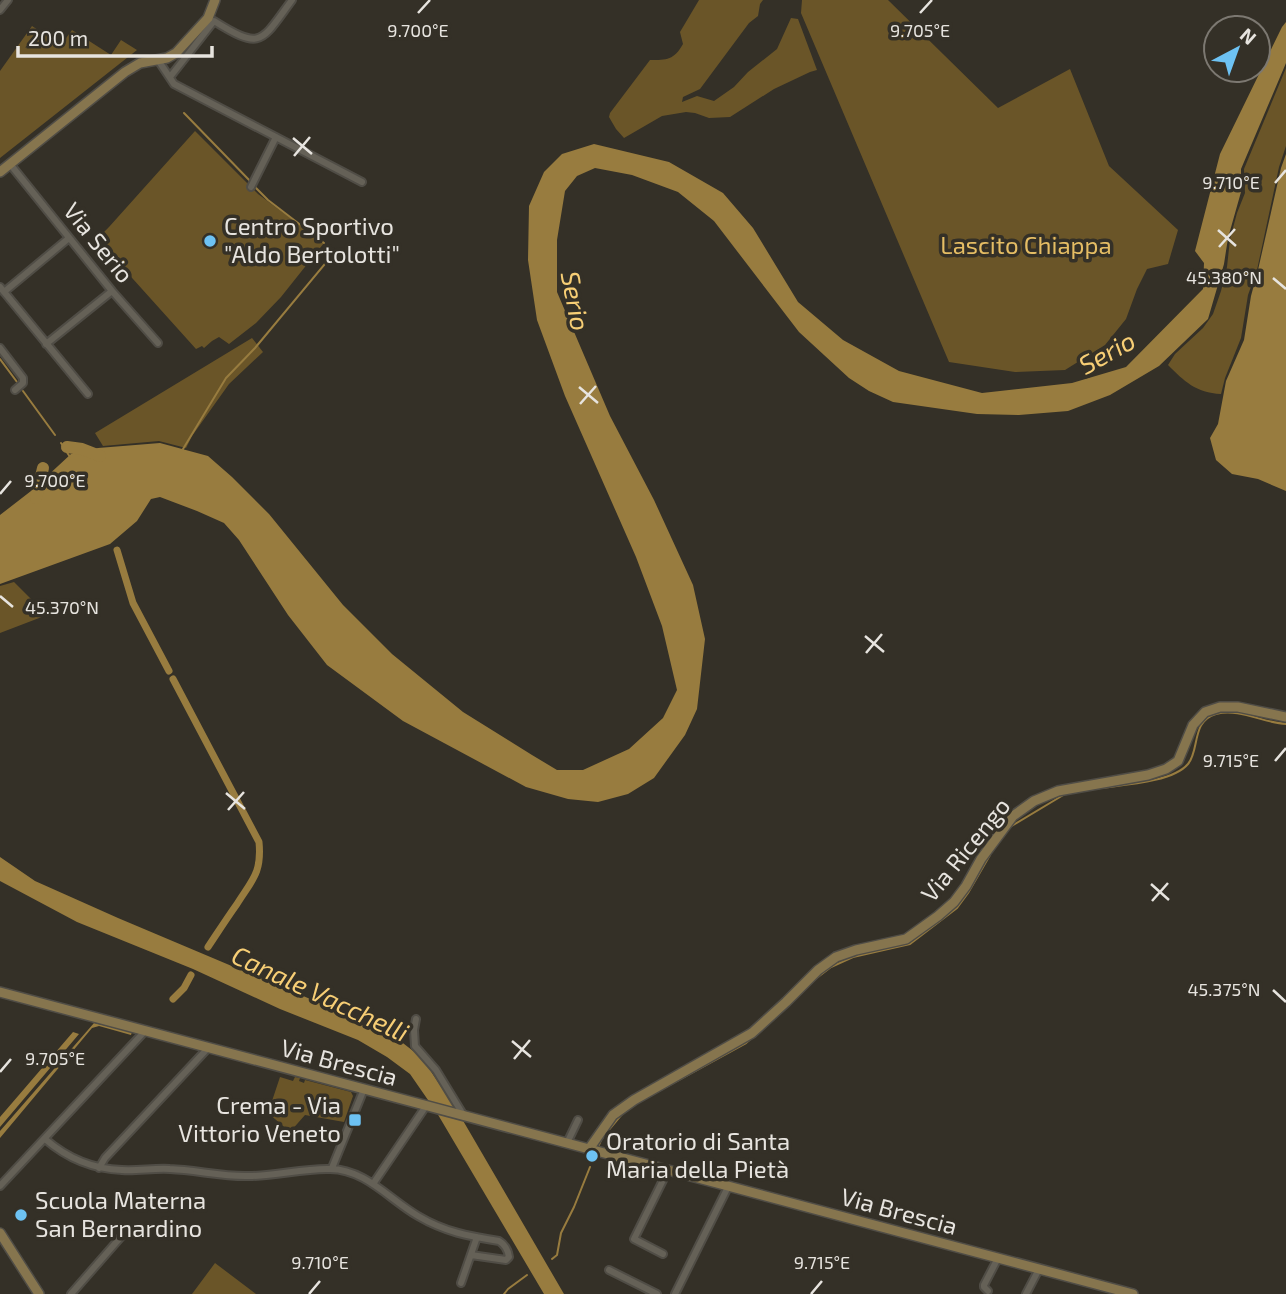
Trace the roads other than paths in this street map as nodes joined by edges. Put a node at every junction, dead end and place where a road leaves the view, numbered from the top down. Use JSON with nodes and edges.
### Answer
{"nodes":[{"id":1,"x":8,"y":0,"type":"edge"},
{"id":2,"x":215,"y":0,"type":"edge"},
{"id":3,"x":292,"y":0,"type":"edge"},
{"id":4,"x":0,"y":10,"type":"edge"},
{"id":5,"x":180,"y":55,"type":"junction"},
{"id":6,"x":158,"y":60,"type":"junction"},
{"id":7,"x":170,"y":77,"type":"junction"},
{"id":8,"x":276,"y":137,"type":"junction"},
{"id":9,"x":10,"y":164,"type":"junction"},
{"id":10,"x":0,"y":172,"type":"edge"},
{"id":11,"x":362,"y":182,"type":"dead end"},
{"id":12,"x":253,"y":184,"type":"dead end"},
{"id":13,"x":69,"y":238,"type":"junction"},
{"id":14,"x":2,"y":289,"type":"edge"},
{"id":15,"x":112,"y":292,"type":"junction"},
{"id":16,"x":158,"y":343,"type":"dead end"},
{"id":17,"x":46,"y":344,"type":"junction"},
{"id":18,"x":0,"y":348,"type":"edge"},
{"id":19,"x":15,"y":390,"type":"dead end"},
{"id":20,"x":88,"y":394,"type":"dead end"},
{"id":21,"x":1286,"y":717,"type":"edge"},
{"id":22,"x":0,"y":992,"type":"edge"},
{"id":23,"x":416,"y":1019,"type":"dead end"},
{"id":24,"x":145,"y":1031,"type":"junction"},
{"id":25,"x":208,"y":1048,"type":"junction"},
{"id":26,"x":364,"y":1089,"type":"junction"},
{"id":27,"x":429,"y":1107,"type":"junction"},
{"id":28,"x":462,"y":1115,"type":"junction"},
{"id":29,"x":578,"y":1120,"type":"dead end"},
{"id":30,"x":45,"y":1139,"type":"junction"},
{"id":31,"x":567,"y":1143,"type":"junction"},
{"id":32,"x":589,"y":1149,"type":"junction"},
{"id":33,"x":99,"y":1168,"type":"junction"},
{"id":34,"x":332,"y":1168,"type":"junction"},
{"id":35,"x":668,"y":1170,"type":"junction"},
{"id":36,"x":373,"y":1184,"type":"junction"},
{"id":37,"x":0,"y":1186,"type":"edge"},
{"id":38,"x":728,"y":1187,"type":"junction"},
{"id":39,"x":127,"y":1230,"type":"dead end"},
{"id":40,"x":0,"y":1233,"type":"edge"},
{"id":41,"x":477,"y":1237,"type":"junction"},
{"id":42,"x":663,"y":1254,"type":"dead end"},
{"id":43,"x":471,"y":1255,"type":"junction"},
{"id":44,"x":998,"y":1258,"type":"junction"},
{"id":45,"x":1039,"y":1269,"type":"junction"},
{"id":46,"x":609,"y":1270,"type":"dead end"},
{"id":47,"x":461,"y":1283,"type":"dead end"},
{"id":48,"x":988,"y":1290,"type":"dead end"},
{"id":49,"x":39,"y":1294,"type":"edge"},
{"id":50,"x":71,"y":1294,"type":"edge"},
{"id":51,"x":657,"y":1294,"type":"edge"},
{"id":52,"x":675,"y":1294,"type":"edge"},
{"id":53,"x":1026,"y":1294,"type":"edge"},
{"id":54,"x":1133,"y":1294,"type":"edge"}],
"edges":[{"from":1,"to":4,"type":"street"},
{"from":2,"to":5,"type":"street"},
{"from":3,"to":5,"type":"street"},
{"from":5,"to":6,"type":"street"},
{"from":5,"to":7,"type":"street"},
{"from":6,"to":7,"type":"street"},
{"from":6,"to":9,"type":"street"},
{"from":7,"to":8,"type":"street"},
{"from":8,"to":11,"type":"street"},
{"from":8,"to":12,"type":"street"},
{"from":9,"to":10,"type":"street"},
{"from":9,"to":13,"type":"street","name":"Via Serio"},
{"from":13,"to":14,"type":"street"},
{"from":13,"to":15,"type":"street","name":"Via Serio"},
{"from":14,"to":17,"type":"street"},
{"from":15,"to":16,"type":"street","name":"Via Serio"},
{"from":15,"to":17,"type":"street"},
{"from":17,"to":20,"type":"street"},
{"from":18,"to":19,"type":"street"},
{"from":21,"to":32,"type":"street","name":"Via Ricengo"},
{"from":22,"to":24,"type":"street","name":"Via Brescia"},
{"from":23,"to":28,"type":"street"},
{"from":24,"to":25,"type":"street","name":"Via Brescia"},
{"from":24,"to":30,"type":"street"},
{"from":25,"to":26,"type":"street","name":"Via Brescia"},
{"from":25,"to":33,"type":"street"},
{"from":26,"to":27,"type":"street","name":"Via Brescia"},
{"from":26,"to":34,"type":"street"},
{"from":27,"to":28,"type":"street","name":"Via Brescia"},
{"from":27,"to":36,"type":"street"},
{"from":28,"to":31,"type":"street","name":"Via Brescia"},
{"from":29,"to":31,"type":"street"},
{"from":30,"to":33,"type":"street"},
{"from":30,"to":37,"type":"street"},
{"from":31,"to":32,"type":"street","name":"Via Brescia"},
{"from":32,"to":35,"type":"street","name":"Via Brescia"},
{"from":33,"to":34,"type":"street"},
{"from":34,"to":36,"type":"street"},
{"from":35,"to":38,"type":"street","name":"Via Brescia"},
{"from":35,"to":42,"type":"street"},
{"from":36,"to":41,"type":"street"},
{"from":38,"to":44,"type":"street","name":"Via Brescia"},
{"from":38,"to":52,"type":"street"},
{"from":39,"to":50,"type":"street"},
{"from":40,"to":49,"type":"street"},
{"from":41,"to":43,"type":"street"},
{"from":41,"to":43,"type":"street"},
{"from":43,"to":47,"type":"street"},
{"from":44,"to":45,"type":"street","name":"Via Brescia"},
{"from":44,"to":48,"type":"street"},
{"from":45,"to":53,"type":"street"},
{"from":45,"to":54,"type":"street","name":"Via Brescia"},
{"from":46,"to":51,"type":"street"}]}
